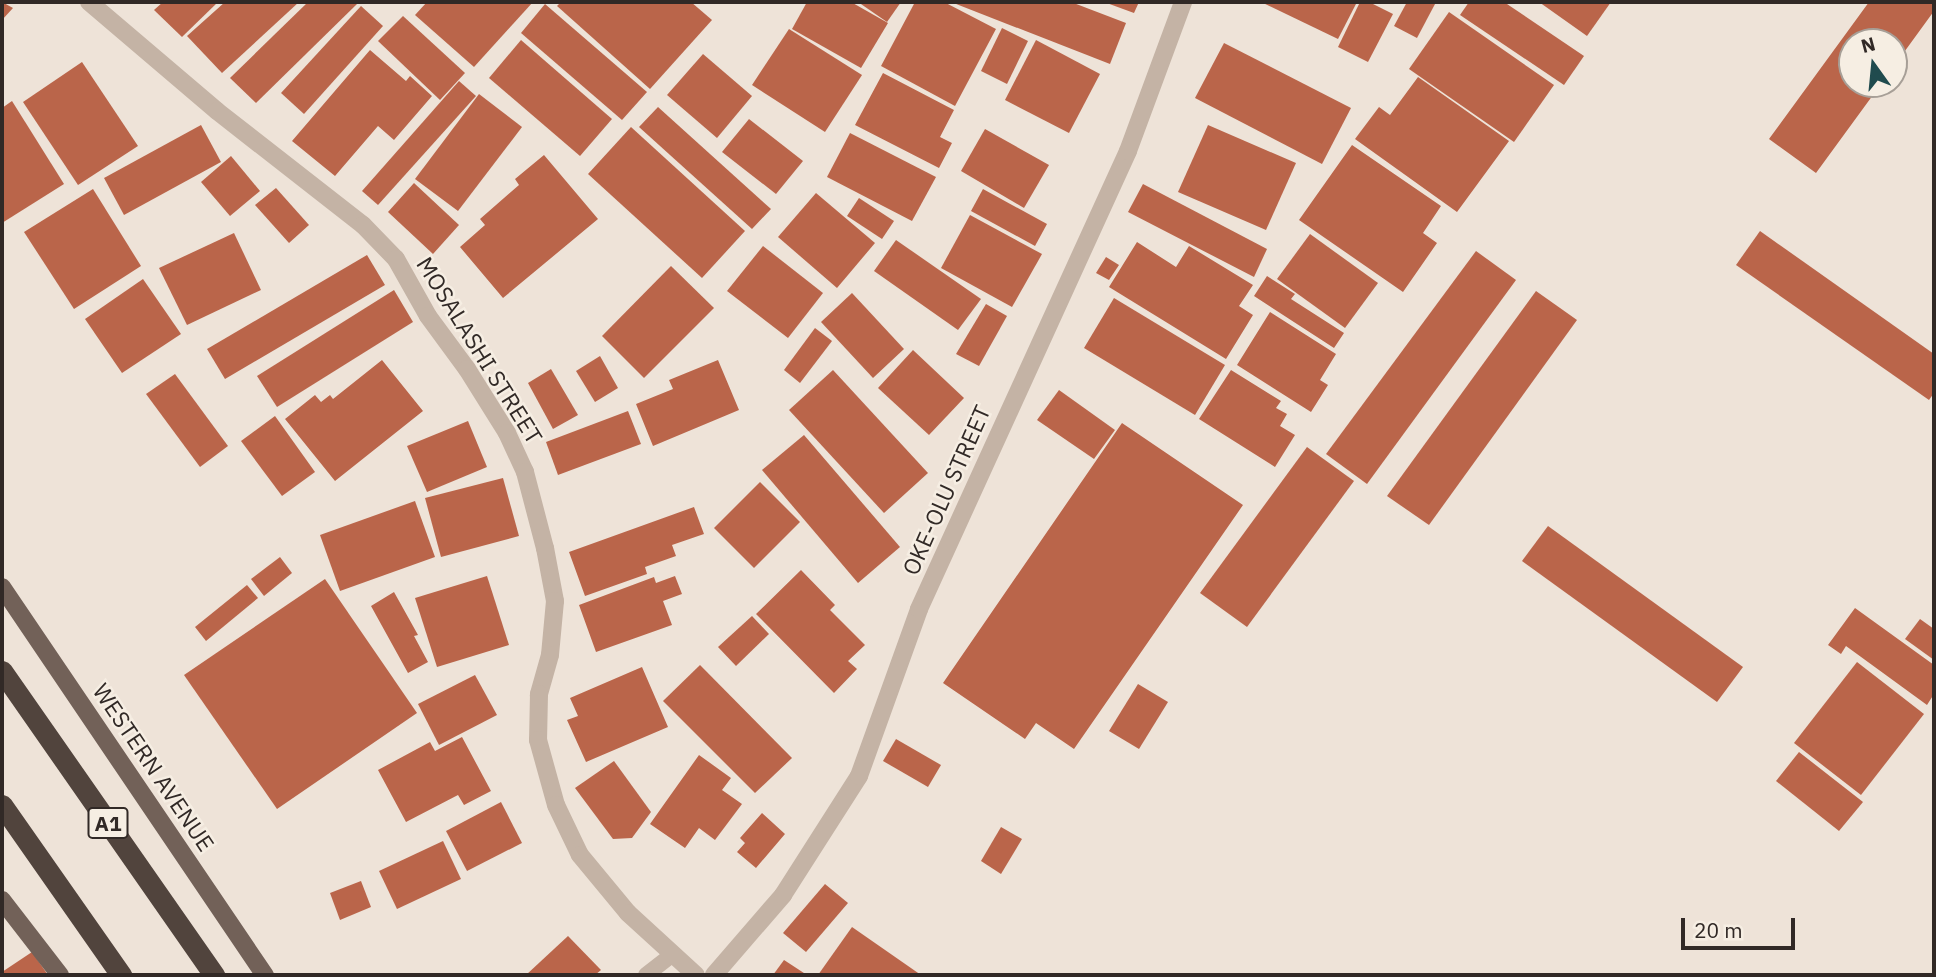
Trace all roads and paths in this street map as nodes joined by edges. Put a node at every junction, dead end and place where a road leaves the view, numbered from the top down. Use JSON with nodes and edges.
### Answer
{"nodes":[{"id":1,"x":89,"y":2,"type":"edge"},
{"id":2,"x":1183,"y":2,"type":"edge"},
{"id":3,"x":2,"y":587,"type":"edge"},
{"id":4,"x":2,"y":671,"type":"edge"},
{"id":5,"x":2,"y":805,"type":"edge"},
{"id":6,"x":2,"y":900,"type":"edge"},
{"id":7,"x":672,"y":955,"type":"junction"},
{"id":8,"x":60,"y":975,"type":"edge"},
{"id":9,"x":121,"y":975,"type":"edge"},
{"id":10,"x":214,"y":975,"type":"edge"},
{"id":11,"x":265,"y":975,"type":"edge"},
{"id":12,"x":646,"y":975,"type":"edge"},
{"id":13,"x":696,"y":975,"type":"edge"},
{"id":14,"x":714,"y":975,"type":"edge"}],
"edges":[{"from":1,"to":7,"type":"street","name":"MOSALASHI STREET"},
{"from":2,"to":14,"type":"street","name":"OKE-OLU STREET"},
{"from":3,"to":11,"type":"main road","name":"WESTERN AVENUE"},
{"from":4,"to":10,"type":"highway","number":"A1"},
{"from":5,"to":9,"type":"highway"},
{"from":6,"to":8,"type":"main road"},
{"from":7,"to":12,"type":"lane"},
{"from":7,"to":13,"type":"street","name":"MOSALASHI STREET"}]}
